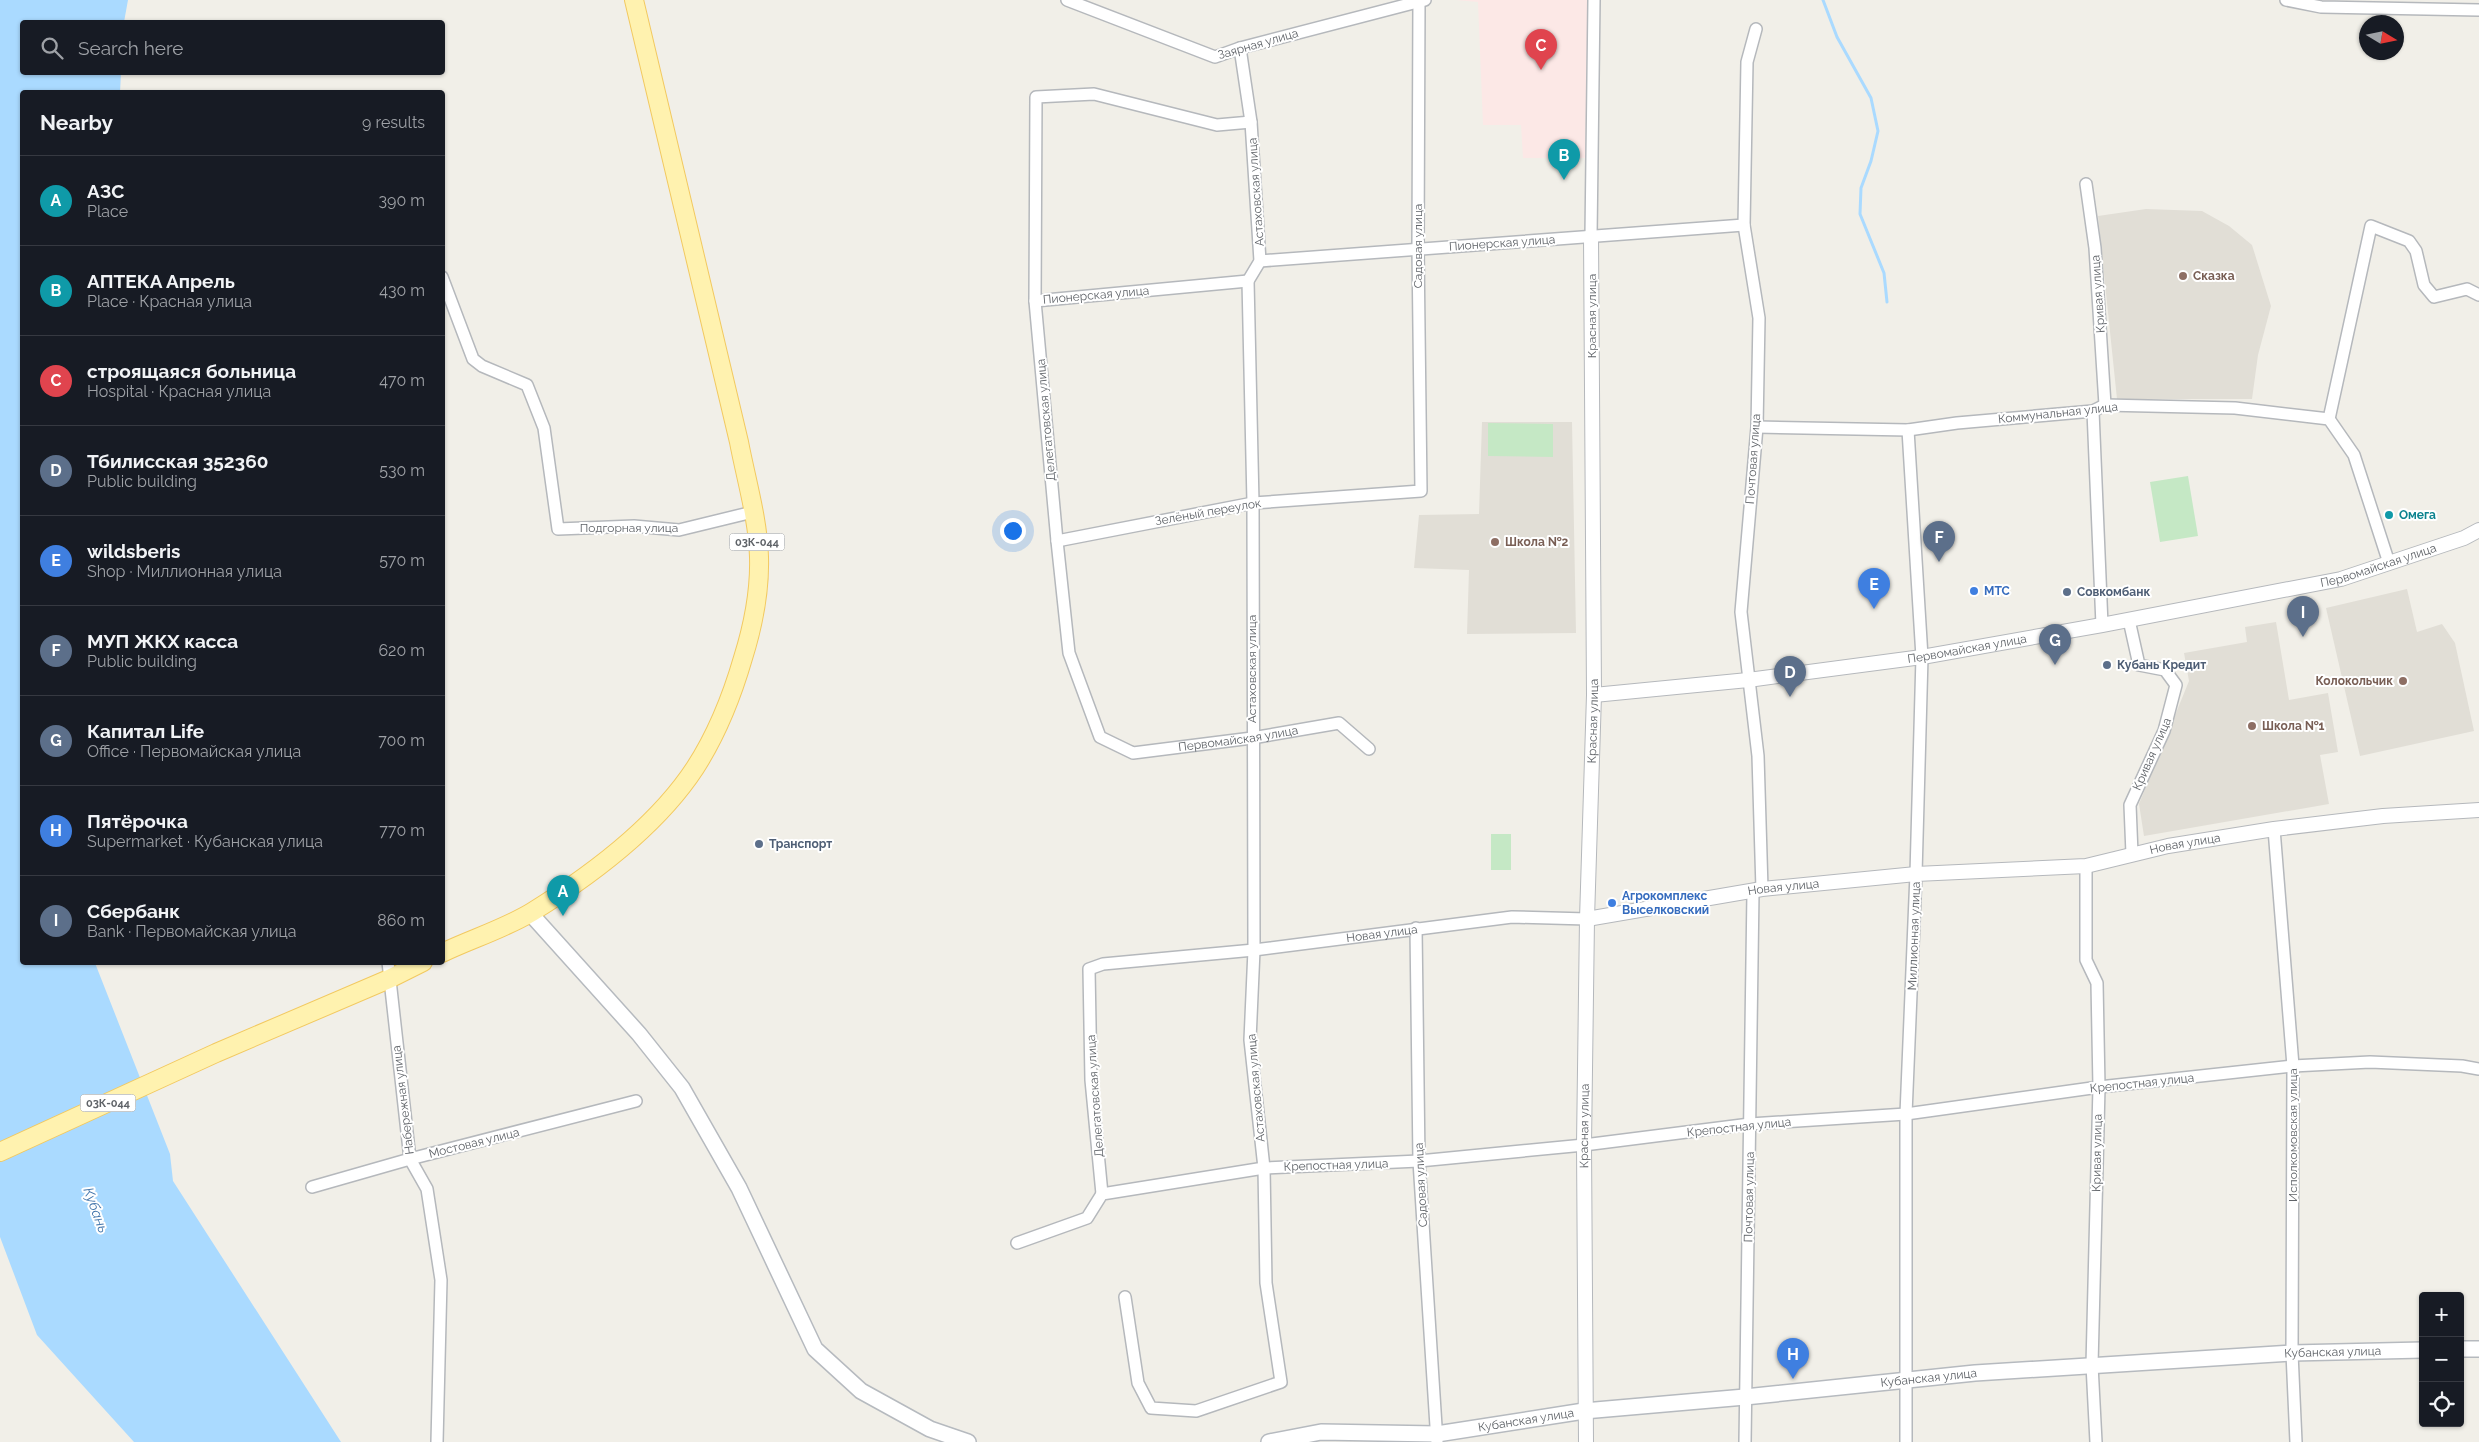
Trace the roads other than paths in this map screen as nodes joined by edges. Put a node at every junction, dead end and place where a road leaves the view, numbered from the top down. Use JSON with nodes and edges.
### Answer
{"nodes":[{"id":1,"x":634,"y":0,"type":"edge"},
{"id":2,"x":1067,"y":0,"type":"edge"},
{"id":3,"x":1419,"y":0,"type":"edge"},
{"id":4,"x":1426,"y":0,"type":"edge"},
{"id":5,"x":1594,"y":0,"type":"edge"},
{"id":6,"x":2286,"y":0,"type":"edge"},
{"id":7,"x":2479,"y":10,"type":"edge"},
{"id":8,"x":1756,"y":29,"type":"dead end"},
{"id":9,"x":1240,"y":48,"type":"junction"},
{"id":10,"x":1251,"y":122,"type":"junction"},
{"id":11,"x":2086,"y":184,"type":"dead end"},
{"id":12,"x":1744,"y":225,"type":"junction"},
{"id":13,"x":1591,"y":236,"type":"junction"},
{"id":14,"x":1418,"y":249,"type":"junction"},
{"id":15,"x":1260,"y":260,"type":"junction"},
{"id":16,"x":1248,"y":281,"type":"junction"},
{"id":17,"x":445,"y":285,"type":"edge"},
{"id":18,"x":2479,"y":295,"type":"edge"},
{"id":19,"x":1034,"y":301,"type":"junction"},
{"id":20,"x":2106,"y":405,"type":"junction"},
{"id":21,"x":2092,"y":411,"type":"junction"},
{"id":22,"x":2328,"y":419,"type":"junction"},
{"id":23,"x":1757,"y":427,"type":"junction"},
{"id":24,"x":1908,"y":430,"type":"junction"},
{"id":25,"x":1421,"y":491,"type":"joint"},
{"id":26,"x":1253,"y":503,"type":"junction"},
{"id":27,"x":753,"y":512,"type":"junction"},
{"id":28,"x":2479,"y":530,"type":"edge"},
{"id":29,"x":1057,"y":541,"type":"junction"},
{"id":30,"x":2389,"y":563,"type":"junction"},
{"id":31,"x":2129,"y":620,"type":"junction"},
{"id":32,"x":2102,"y":625,"type":"junction"},
{"id":33,"x":1922,"y":657,"type":"junction"},
{"id":34,"x":1748,"y":680,"type":"junction"},
{"id":35,"x":1594,"y":695,"type":"junction"},
{"id":36,"x":1100,"y":737,"type":"joint"},
{"id":37,"x":1252,"y":738,"type":"junction"},
{"id":38,"x":1370,"y":749,"type":"dead end"},
{"id":39,"x":2479,"y":810,"type":"edge"},
{"id":40,"x":2274,"y":828,"type":"junction"},
{"id":41,"x":2132,"y":854,"type":"junction"},
{"id":42,"x":2086,"y":866,"type":"junction"},
{"id":43,"x":1916,"y":874,"type":"junction"},
{"id":44,"x":1758,"y":891,"type":"junction"},
{"id":45,"x":530,"y":913,"type":"junction"},
{"id":46,"x":1587,"y":919,"type":"junction"},
{"id":47,"x":1416,"y":928,"type":"junction"},
{"id":48,"x":1254,"y":950,"type":"junction"},
{"id":49,"x":445,"y":952,"type":"edge"},
{"id":50,"x":411,"y":965,"type":"edge"},
{"id":51,"x":1089,"y":969,"type":"joint"},
{"id":52,"x":388,"y":971,"type":"edge"},
{"id":53,"x":2293,"y":1066,"type":"junction"},
{"id":54,"x":2479,"y":1069,"type":"edge"},
{"id":55,"x":2098,"y":1088,"type":"junction"},
{"id":56,"x":636,"y":1101,"type":"dead end"},
{"id":57,"x":1906,"y":1114,"type":"junction"},
{"id":58,"x":1750,"y":1124,"type":"junction"},
{"id":59,"x":1584,"y":1145,"type":"junction"},
{"id":60,"x":0,"y":1152,"type":"edge"},
{"id":61,"x":410,"y":1159,"type":"junction"},
{"id":62,"x":1418,"y":1161,"type":"junction"},
{"id":63,"x":1264,"y":1168,"type":"junction"},
{"id":64,"x":312,"y":1187,"type":"dead end"},
{"id":65,"x":1102,"y":1194,"type":"junction"},
{"id":66,"x":1017,"y":1243,"type":"dead end"},
{"id":67,"x":1125,"y":1297,"type":"dead end"},
{"id":68,"x":2464,"y":1349,"type":"edge"},
{"id":69,"x":2479,"y":1349,"type":"edge"},
{"id":70,"x":2419,"y":1350,"type":"edge"},
{"id":71,"x":2292,"y":1353,"type":"junction"},
{"id":72,"x":2092,"y":1365,"type":"junction"},
{"id":73,"x":1905,"y":1380,"type":"junction"},
{"id":74,"x":1745,"y":1397,"type":"junction"},
{"id":75,"x":1584,"y":1411,"type":"junction"},
{"id":76,"x":1437,"y":1438,"type":"edge"},
{"id":77,"x":437,"y":1442,"type":"edge"},
{"id":78,"x":968,"y":1442,"type":"edge"},
{"id":79,"x":1269,"y":1442,"type":"edge"},
{"id":80,"x":1586,"y":1442,"type":"edge"},
{"id":81,"x":1745,"y":1442,"type":"edge"},
{"id":82,"x":1906,"y":1442,"type":"edge"},
{"id":83,"x":2096,"y":1442,"type":"edge"},
{"id":84,"x":2296,"y":1442,"type":"edge"}],
"edges":[{"from":1,"to":27,"type":"main road","number":"03К-044"},
{"from":2,"to":9,"type":"street","name":"Заярная улица"},
{"from":3,"to":4,"type":"street","name":"Заярная улица"},
{"from":3,"to":9,"type":"street","name":"Заярная улица"},
{"from":3,"to":14,"type":"street","name":"Садовая улица"},
{"from":5,"to":13,"type":"street","name":"Красная улица"},
{"from":6,"to":7,"type":"street"},
{"from":8,"to":12,"type":"street","name":"Почтовая улица"},
{"from":9,"to":10,"type":"street","name":"Астаховская улица"},
{"from":10,"to":15,"type":"street","name":"Астаховская улица"},
{"from":10,"to":19,"type":"street","name":"Делегатовская улица"},
{"from":11,"to":20,"type":"street","name":"Кривая улица"},
{"from":12,"to":13,"type":"street","name":"Пионерская улица"},
{"from":12,"to":23,"type":"street","name":"Почтовая улица"},
{"from":13,"to":14,"type":"street","name":"Пионерская улица"},
{"from":13,"to":35,"type":"street","name":"Красная улица"},
{"from":14,"to":15,"type":"street","name":"Пионерская улица"},
{"from":14,"to":25,"type":"street","name":"Садовая улица"},
{"from":15,"to":16,"type":"street","name":"Астаховская улица"},
{"from":16,"to":19,"type":"street","name":"Пионерская улица"},
{"from":16,"to":26,"type":"street","name":"Астаховская улица"},
{"from":17,"to":27,"type":"street","name":"Подгорная улица"},
{"from":18,"to":22,"type":"street"},
{"from":19,"to":29,"type":"street","name":"Делегатовская улица"},
{"from":20,"to":21,"type":"street","name":"Коммунальная улица"},
{"from":20,"to":22,"type":"street","name":"Коммунальная улица"},
{"from":21,"to":24,"type":"street","name":"Коммунальная улица"},
{"from":21,"to":32,"type":"street"},
{"from":22,"to":30,"type":"street"},
{"from":23,"to":24,"type":"street","name":"Коммунальная улица"},
{"from":23,"to":34,"type":"street","name":"Почтовая улица"},
{"from":24,"to":33,"type":"street","name":"Миллионная улица"},
{"from":25,"to":26,"type":"street","name":"Зелёный переулок"},
{"from":26,"to":29,"type":"street","name":"Зелёный переулок"},
{"from":26,"to":37,"type":"street","name":"Астаховская улица"},
{"from":27,"to":45,"type":"main road","number":"03К-044"},
{"from":28,"to":30,"type":"street","name":"Первомайская улица"},
{"from":29,"to":36,"type":"street","name":"Делегатовская улица"},
{"from":30,"to":31,"type":"street","name":"Первомайская улица"},
{"from":31,"to":32,"type":"street","name":"Первомайская улица"},
{"from":31,"to":41,"type":"street","name":"Кривая улица"},
{"from":32,"to":33,"type":"street","name":"Первомайская улица"},
{"from":33,"to":34,"type":"street","name":"Первомайская улица"},
{"from":33,"to":43,"type":"street","name":"Миллионная улица"},
{"from":34,"to":35,"type":"street","name":"Первомайская улица"},
{"from":34,"to":44,"type":"street","name":"Почтовая улица"},
{"from":35,"to":46,"type":"street","name":"Красная улица"},
{"from":36,"to":37,"type":"street","name":"Первомайская улица"},
{"from":37,"to":38,"type":"street","name":"Первомайская улица"},
{"from":37,"to":48,"type":"street","name":"Астаховская улица"},
{"from":39,"to":40,"type":"street","name":"Новая улица"},
{"from":40,"to":41,"type":"street","name":"Новая улица"},
{"from":40,"to":53,"type":"street","name":"Исполкомовская улица"},
{"from":41,"to":42,"type":"street","name":"Новая улица"},
{"from":42,"to":43,"type":"street","name":"Новая улица"},
{"from":42,"to":55,"type":"street","name":"Кривая улица"},
{"from":43,"to":44,"type":"street","name":"Новая улица"},
{"from":43,"to":57,"type":"street","name":"Миллионная улица"},
{"from":44,"to":46,"type":"street","name":"Новая улица"},
{"from":44,"to":58,"type":"street","name":"Почтовая улица"},
{"from":45,"to":49,"type":"main road","number":"03К-044"},
{"from":45,"to":78,"type":"main road"},
{"from":46,"to":47,"type":"street","name":"Новая улица"},
{"from":46,"to":59,"type":"street","name":"Красная улица"},
{"from":47,"to":48,"type":"street","name":"Новая улица"},
{"from":47,"to":62,"type":"street","name":"Садовая улица"},
{"from":48,"to":51,"type":"street","name":"Новая улица"},
{"from":48,"to":63,"type":"street","name":"Астаховская улица"},
{"from":50,"to":52,"type":"main road","number":"03К-044"},
{"from":51,"to":65,"type":"street","name":"Делегатовская улица"},
{"from":52,"to":60,"type":"main road","number":"03К-044"},
{"from":52,"to":61,"type":"street","name":"Набережная улица"},
{"from":53,"to":54,"type":"street","name":"Крепостная улица"},
{"from":53,"to":55,"type":"street","name":"Крепостная улица"},
{"from":53,"to":71,"type":"street","name":"Исполкомовская улица"},
{"from":55,"to":57,"type":"street","name":"Крепостная улица"},
{"from":55,"to":72,"type":"street","name":"Кривая улица"},
{"from":56,"to":61,"type":"street","name":"Мостовая улица"},
{"from":57,"to":58,"type":"street","name":"Крепостная улица"},
{"from":57,"to":73,"type":"street","name":"Миллионная улица"},
{"from":58,"to":59,"type":"street","name":"Крепостная улица"},
{"from":58,"to":74,"type":"street","name":"Почтовая улица"},
{"from":59,"to":62,"type":"street","name":"Крепостная улица"},
{"from":59,"to":75,"type":"street","name":"Красная улица"},
{"from":61,"to":64,"type":"street","name":"Мостовая улица"},
{"from":61,"to":77,"type":"street","name":"Набережная улица"},
{"from":62,"to":63,"type":"street","name":"Крепостная улица"},
{"from":62,"to":76,"type":"street","name":"Садовая улица"},
{"from":63,"to":65,"type":"street","name":"Крепостная улица"},
{"from":63,"to":67,"type":"street","name":"Астаховская улица"},
{"from":65,"to":66,"type":"street"},
{"from":68,"to":69,"type":"main road"},
{"from":70,"to":71,"type":"main road","name":"Кубанская улица"},
{"from":71,"to":72,"type":"main road","name":"Кубанская улица"},
{"from":71,"to":84,"type":"street","name":"Исполкомовская улица"},
{"from":72,"to":73,"type":"main road","name":"Кубанская улица"},
{"from":72,"to":83,"type":"street","name":"Кривая улица"},
{"from":73,"to":74,"type":"main road","name":"Кубанская улица"},
{"from":73,"to":82,"type":"street","name":"Миллионная улица"},
{"from":74,"to":75,"type":"main road","name":"Кубанская улица"},
{"from":74,"to":81,"type":"street","name":"Почтовая улица"},
{"from":75,"to":76,"type":"main road","name":"Кубанская улица"},
{"from":75,"to":80,"type":"street","name":"Красная улица"},
{"from":76,"to":79,"type":"main road","name":"Кубанская улица"}]}
